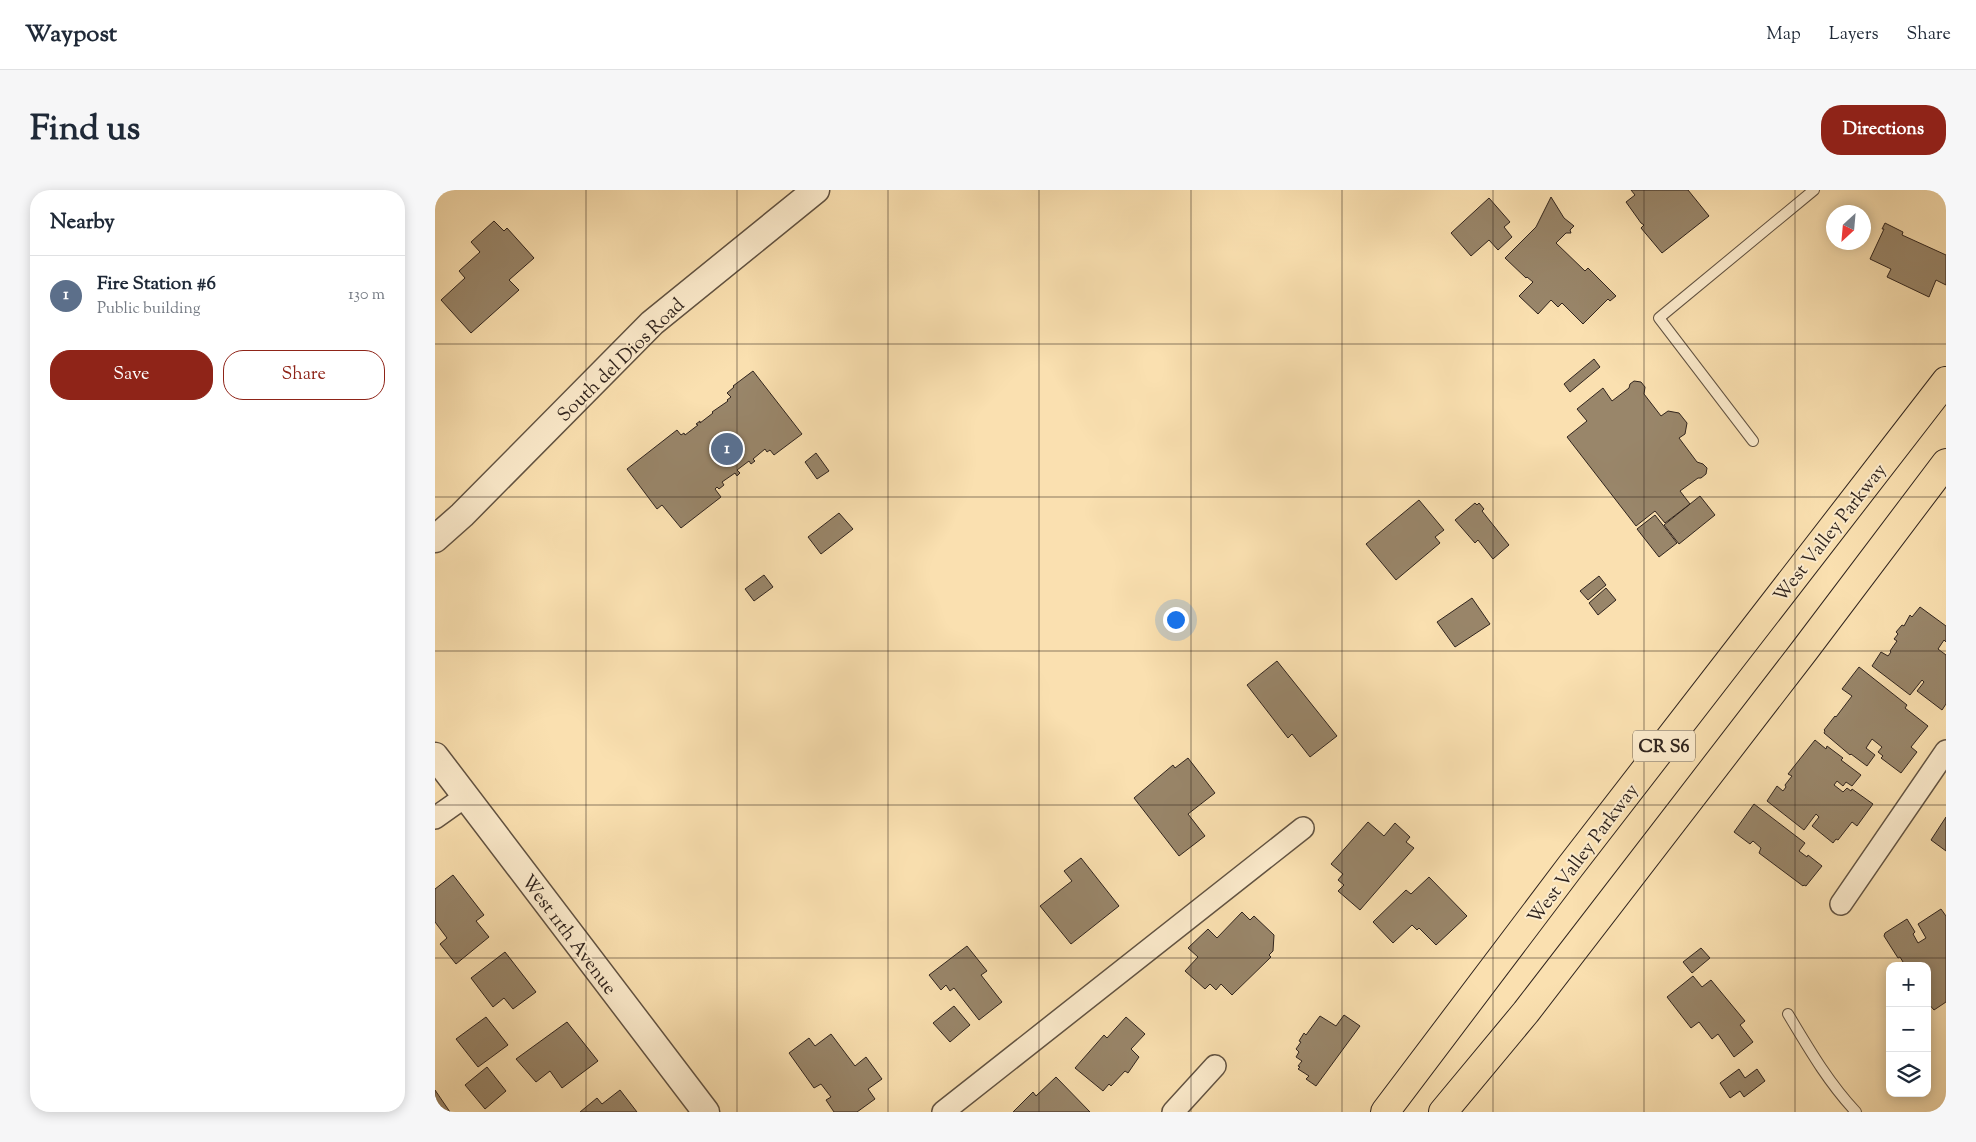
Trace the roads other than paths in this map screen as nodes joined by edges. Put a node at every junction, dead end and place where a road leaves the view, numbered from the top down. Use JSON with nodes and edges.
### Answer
{"nodes":[{"id":1,"x":816,"y":190,"type":"edge"},
{"id":2,"x":1814,"y":190,"type":"edge"},
{"id":3,"x":1946,"y":381,"type":"edge"},
{"id":4,"x":1753,"y":442,"type":"dead end"},
{"id":5,"x":1946,"y":463,"type":"edge"},
{"id":6,"x":435,"y":539,"type":"edge"},
{"id":7,"x":1946,"y":751,"type":"edge"},
{"id":8,"x":435,"y":756,"type":"edge"},
{"id":9,"x":466,"y":796,"type":"junction"},
{"id":10,"x":435,"y":818,"type":"edge"},
{"id":11,"x":1303,"y":828,"type":"dead end"},
{"id":12,"x":1841,"y":904,"type":"dead end"},
{"id":13,"x":1788,"y":1014,"type":"dead end"},
{"id":14,"x":1215,"y":1066,"type":"dead end"},
{"id":15,"x":706,"y":1112,"type":"edge"},
{"id":16,"x":943,"y":1112,"type":"edge"},
{"id":17,"x":1173,"y":1112,"type":"edge"},
{"id":18,"x":1385,"y":1112,"type":"edge"},
{"id":19,"x":1443,"y":1112,"type":"edge"},
{"id":20,"x":1856,"y":1112,"type":"edge"}],
"edges":[{"from":1,"to":6,"type":"street","name":"South del Dios Road"},
{"from":2,"to":4,"type":"lane"},
{"from":3,"to":18,"type":"main road","name":"West Valley Parkway","number":"CR S6"},
{"from":5,"to":19,"type":"main road","number":"CR S6"},
{"from":7,"to":12,"type":"street"},
{"from":8,"to":9,"type":"street","name":"West 11th Avenue"},
{"from":9,"to":10,"type":"street"},
{"from":9,"to":15,"type":"street","name":"West 11th Avenue"},
{"from":11,"to":16,"type":"street"},
{"from":13,"to":20,"type":"lane"},
{"from":14,"to":17,"type":"street"}]}
